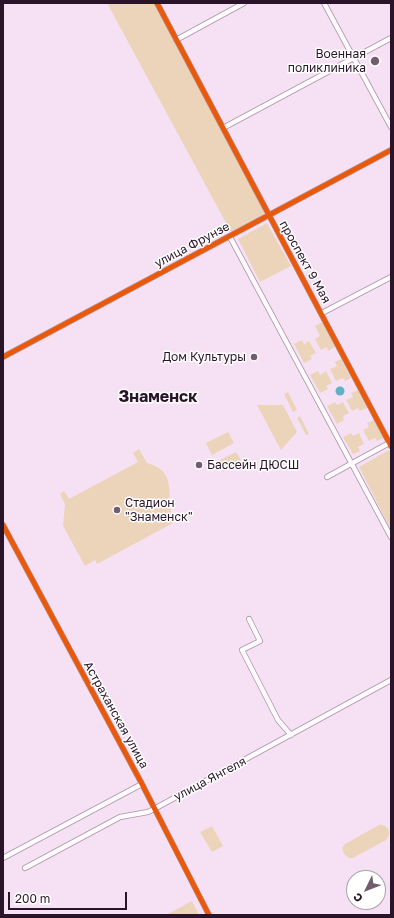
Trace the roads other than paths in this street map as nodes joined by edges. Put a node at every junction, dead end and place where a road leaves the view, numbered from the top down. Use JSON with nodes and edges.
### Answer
{"nodes":[{"id":1,"x":157,"y":3,"type":"edge"},
{"id":2,"x":244,"y":3,"type":"edge"},
{"id":3,"x":324,"y":3,"type":"edge"},
{"id":4,"x":391,"y":38,"type":"edge"},
{"id":5,"x":176,"y":40,"type":"junction"},
{"id":6,"x":353,"y":58,"type":"junction"},
{"id":7,"x":391,"y":127,"type":"edge"},
{"id":8,"x":223,"y":128,"type":"junction"},
{"id":9,"x":391,"y":150,"type":"edge"},
{"id":10,"x":268,"y":216,"type":"junction"},
{"id":11,"x":230,"y":236,"type":"junction"},
{"id":12,"x":391,"y":277,"type":"edge"},
{"id":13,"x":322,"y":313,"type":"junction"},
{"id":14,"x":3,"y":357,"type":"edge"},
{"id":15,"x":390,"y":443,"type":"edge"},
{"id":16,"x":351,"y":462,"type":"junction"},
{"id":17,"x":327,"y":477,"type":"dead end"},
{"id":18,"x":3,"y":525,"type":"edge"},
{"id":19,"x":391,"y":537,"type":"edge"},
{"id":20,"x":249,"y":619,"type":"dead end"},
{"id":21,"x":391,"y":680,"type":"edge"},
{"id":22,"x":291,"y":735,"type":"junction"},
{"id":23,"x":142,"y":784,"type":"junction"},
{"id":24,"x":154,"y":809,"type":"junction"},
{"id":25,"x":3,"y":858,"type":"edge"},
{"id":26,"x":25,"y":868,"type":"dead end"},
{"id":27,"x":209,"y":915,"type":"edge"}],
"edges":[{"from":1,"to":5,"type":"street","name":"проспект 9 Мая"},
{"from":2,"to":5,"type":"street"},
{"from":3,"to":6,"type":"street"},
{"from":4,"to":6,"type":"street"},
{"from":5,"to":8,"type":"street","name":"проспект 9 Мая"},
{"from":6,"to":7,"type":"street"},
{"from":6,"to":8,"type":"street"},
{"from":8,"to":10,"type":"street","name":"проспект 9 Мая"},
{"from":9,"to":10,"type":"street","name":"улица Фрунзе"},
{"from":10,"to":11,"type":"street","name":"улица Фрунзе"},
{"from":10,"to":13,"type":"street","name":"проспект 9 Мая"},
{"from":11,"to":14,"type":"street","name":"улица Фрунзе"},
{"from":11,"to":16,"type":"street"},
{"from":12,"to":13,"type":"street"},
{"from":13,"to":15,"type":"street","name":"проспект 9 Мая"},
{"from":15,"to":16,"type":"street"},
{"from":16,"to":17,"type":"street"},
{"from":16,"to":19,"type":"street"},
{"from":18,"to":23,"type":"street","name":"Астраханская улица"},
{"from":20,"to":22,"type":"street"},
{"from":21,"to":22,"type":"street","name":"улица Янгеля"},
{"from":22,"to":24,"type":"street","name":"улица Янгеля"},
{"from":23,"to":24,"type":"street","name":"Астраханская улица"},
{"from":23,"to":25,"type":"street"},
{"from":24,"to":26,"type":"street","name":"улица Янгеля"},
{"from":24,"to":27,"type":"street","name":"Астраханская улица"}]}
